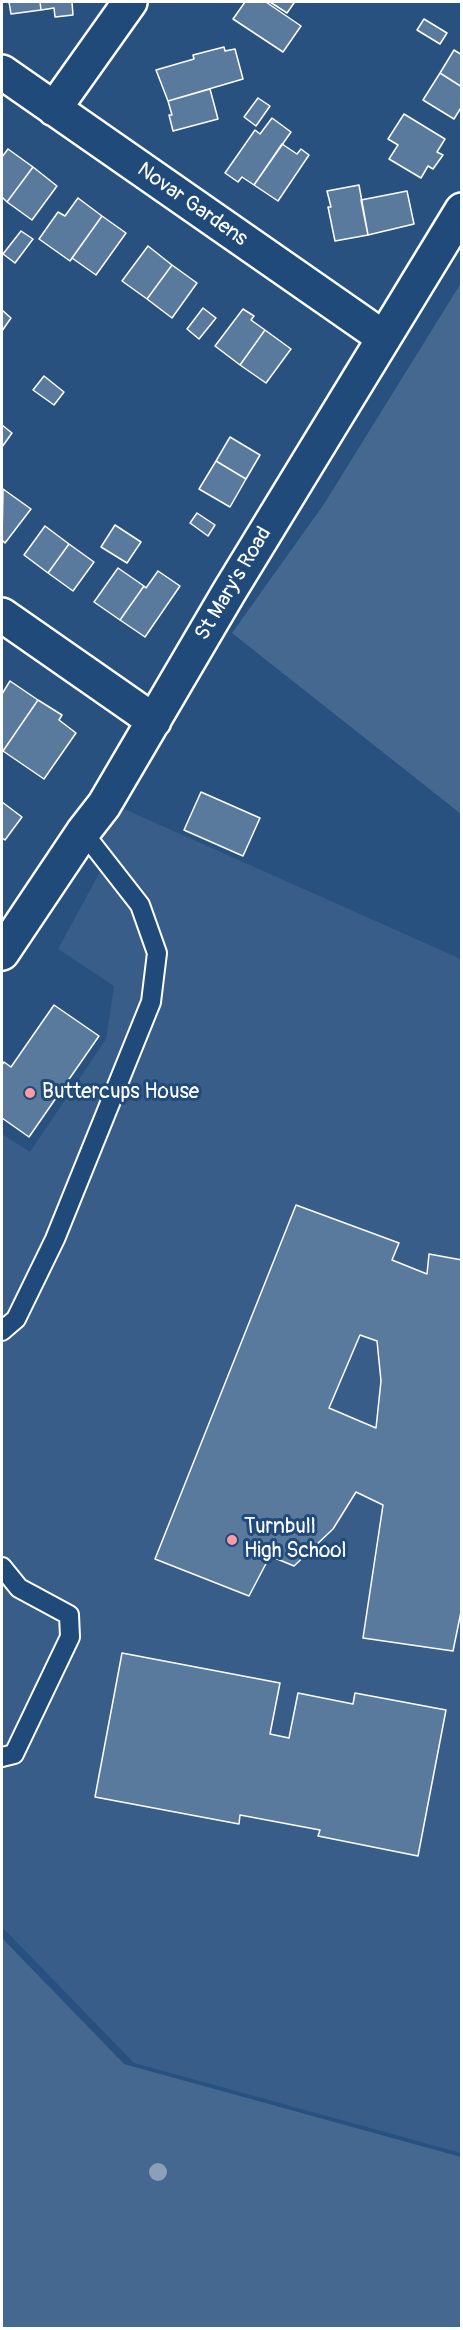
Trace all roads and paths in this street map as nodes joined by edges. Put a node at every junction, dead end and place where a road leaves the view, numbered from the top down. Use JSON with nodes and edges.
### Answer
{"nodes":[{"id":1,"x":130,"y":2,"type":"edge"},
{"id":2,"x":2,"y":72,"type":"edge"},
{"id":3,"x":54,"y":109,"type":"junction"},
{"id":4,"x":462,"y":210,"type":"edge"},
{"id":5,"x":384,"y":338,"type":"junction"},
{"id":6,"x":2,"y":615,"type":"edge"},
{"id":7,"x":154,"y":721,"type":"junction"},
{"id":8,"x":83,"y":832,"type":"junction"},
{"id":9,"x":2,"y":953,"type":"edge"},
{"id":10,"x":2,"y":1331,"type":"edge"},
{"id":11,"x":2,"y":1567,"type":"edge"},
{"id":12,"x":2,"y":1757,"type":"edge"}],
"edges":[{"from":1,"to":3,"type":"street"},
{"from":2,"to":3,"type":"street","name":"Novar Gardens"},
{"from":3,"to":5,"type":"street","name":"Novar Gardens"},
{"from":4,"to":5,"type":"street","name":"St Mary's Road"},
{"from":5,"to":7,"type":"street","name":"St Mary's Road"},
{"from":6,"to":7,"type":"street"},
{"from":7,"to":8,"type":"street","name":"St Mary's Road"},
{"from":8,"to":9,"type":"street","name":"St Mary's Road"},
{"from":8,"to":10,"type":"lane"},
{"from":11,"to":12,"type":"lane"}]}
